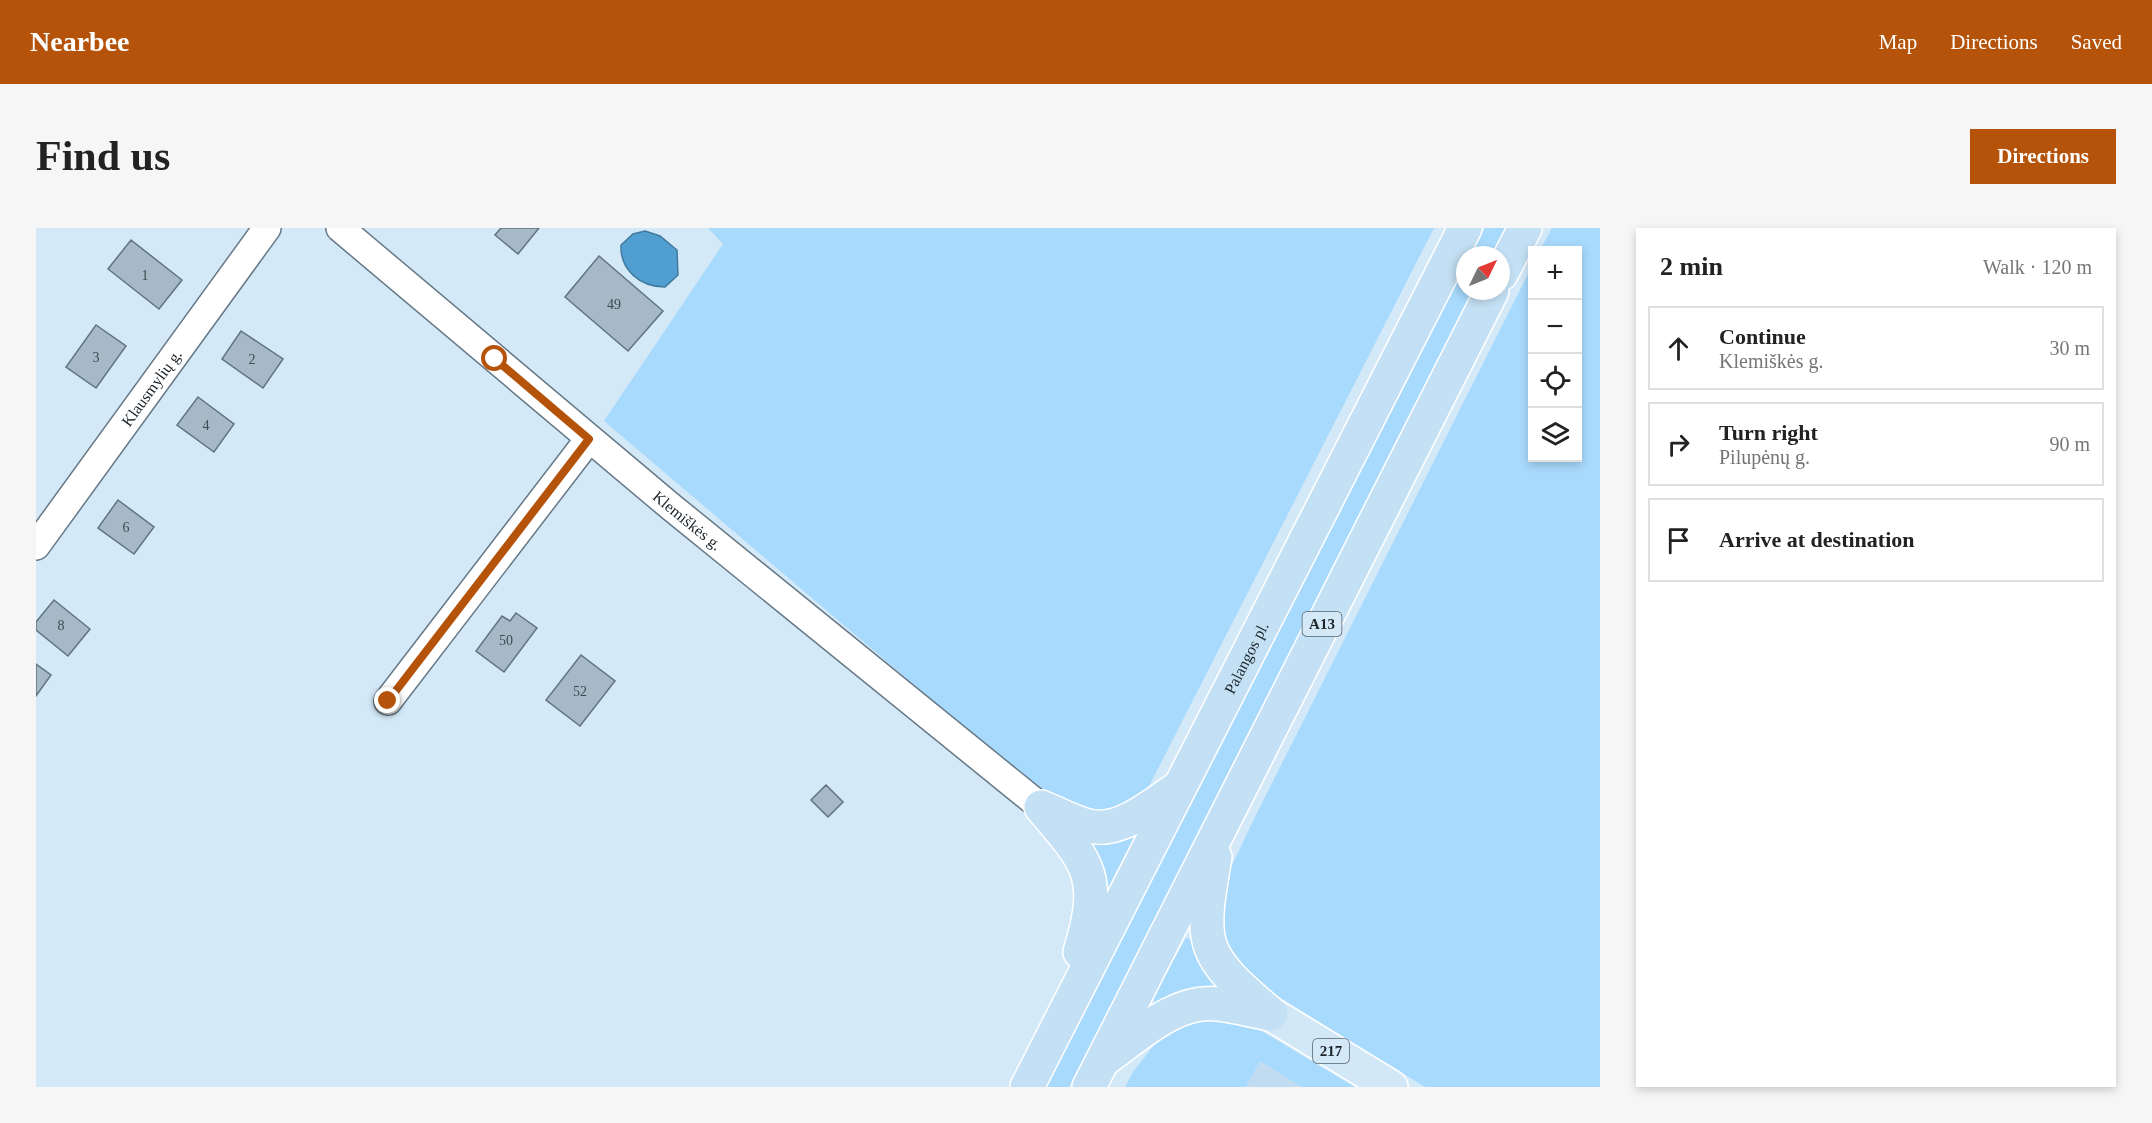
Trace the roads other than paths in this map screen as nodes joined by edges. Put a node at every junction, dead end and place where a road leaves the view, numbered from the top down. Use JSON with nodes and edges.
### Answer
{"nodes":[{"id":1,"x":267,"y":228,"type":"edge"},
{"id":2,"x":340,"y":228,"type":"edge"},
{"id":3,"x":1465,"y":228,"type":"edge"},
{"id":4,"x":1524,"y":228,"type":"edge"},
{"id":5,"x":1510,"y":256,"type":"edge"},
{"id":6,"x":1487,"y":300,"type":"edge"},
{"id":7,"x":589,"y":439,"type":"junction"},
{"id":8,"x":36,"y":546,"type":"edge"},
{"id":9,"x":388,"y":701,"type":"dead end"},
{"id":10,"x":1179,"y":788,"type":"junction"},
{"id":11,"x":1041,"y":807,"type":"junction"},
{"id":12,"x":1221,"y":822,"type":"junction"},
{"id":13,"x":1271,"y":1014,"type":"junction"},
{"id":14,"x":1057,"y":1029,"type":"junction"},
{"id":15,"x":1095,"y":1074,"type":"edge"},
{"id":16,"x":1027,"y":1087,"type":"edge"},
{"id":17,"x":1391,"y":1087,"type":"edge"}],
"edges":[{"from":1,"to":8,"type":"street","name":"Klausmylių g."},
{"from":2,"to":7,"type":"street","name":"Klemiškės g."},
{"from":3,"to":10,"type":"highway","name":"Palangos pl."},
{"from":4,"to":5,"type":"highway"},
{"from":6,"to":12,"type":"highway","number":"A13"},
{"from":7,"to":9,"type":"street"},
{"from":7,"to":11,"type":"street","name":"Klemiškės g."},
{"from":10,"to":11,"type":"highway"},
{"from":10,"to":14,"type":"highway","name":"Palangos pl."},
{"from":11,"to":14,"type":"highway"},
{"from":12,"to":13,"type":"highway"},
{"from":12,"to":15,"type":"highway","number":"A13"},
{"from":13,"to":15,"type":"highway"},
{"from":13,"to":17,"type":"main road","number":"217"},
{"from":14,"to":16,"type":"highway","name":"Palangos pl."}]}
